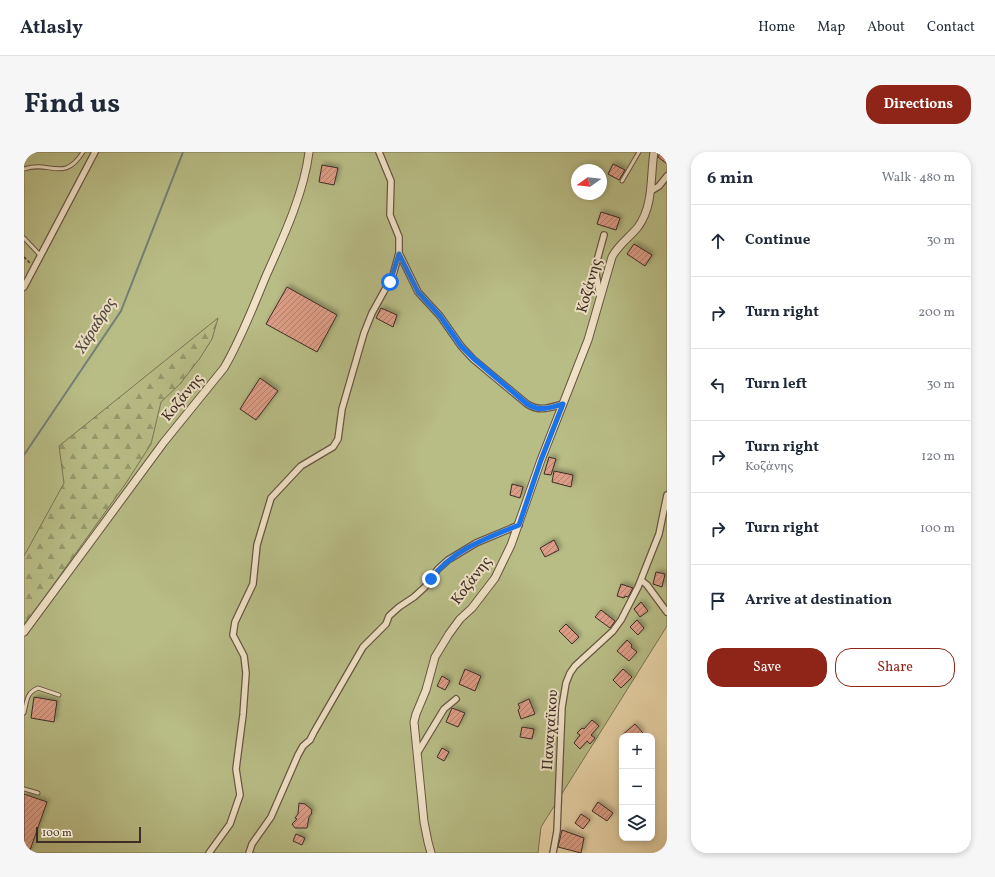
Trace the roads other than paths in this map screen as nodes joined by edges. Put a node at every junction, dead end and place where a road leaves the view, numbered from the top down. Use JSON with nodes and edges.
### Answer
{"nodes":[{"id":1,"x":83,"y":152,"type":"edge"},
{"id":2,"x":95,"y":152,"type":"edge"},
{"id":3,"x":309,"y":152,"type":"edge"},
{"id":4,"x":379,"y":152,"type":"edge"},
{"id":5,"x":639,"y":152,"type":"edge"},
{"id":6,"x":654,"y":152,"type":"edge"},
{"id":7,"x":24,"y":168,"type":"edge"},
{"id":8,"x":667,"y":176,"type":"edge"},
{"id":9,"x":622,"y":180,"type":"dead end"},
{"id":10,"x":651,"y":191,"type":"junction"},
{"id":11,"x":604,"y":235,"type":"dead end"},
{"id":12,"x":24,"y":238,"type":"edge"},
{"id":13,"x":399,"y":254,"type":"junction"},
{"id":14,"x":40,"y":256,"type":"junction"},
{"id":15,"x":24,"y":287,"type":"edge"},
{"id":16,"x":600,"y":298,"type":"junction"},
{"id":17,"x":563,"y":404,"type":"junction"},
{"id":18,"x":667,"y":495,"type":"edge"},
{"id":19,"x":665,"y":521,"type":"edge"},
{"id":20,"x":519,"y":525,"type":"junction"},
{"id":21,"x":641,"y":580,"type":"junction"},
{"id":22,"x":667,"y":612,"type":"edge"},
{"id":23,"x":24,"y":632,"type":"edge"},
{"id":24,"x":59,"y":695,"type":"dead end"},
{"id":25,"x":456,"y":699,"type":"dead end"},
{"id":26,"x":24,"y":713,"type":"edge"},
{"id":27,"x":418,"y":752,"type":"junction"},
{"id":28,"x":24,"y":788,"type":"edge"},
{"id":29,"x":38,"y":793,"type":"dead end"},
{"id":30,"x":209,"y":853,"type":"edge"},
{"id":31,"x":249,"y":853,"type":"edge"},
{"id":32,"x":431,"y":853,"type":"edge"},
{"id":33,"x":553,"y":853,"type":"edge"}],
"edges":[{"from":1,"to":7,"type":"lane"},
{"from":2,"to":14,"type":"street"},
{"from":3,"to":23,"type":"street","name":"Κοζάνης"},
{"from":4,"to":13,"type":"street"},
{"from":5,"to":9,"type":"lane"},
{"from":6,"to":10,"type":"street","name":"Κοζάνης"},
{"from":8,"to":10,"type":"street"},
{"from":10,"to":16,"type":"street","name":"Κοζάνης"},
{"from":11,"to":16,"type":"street"},
{"from":12,"to":14,"type":"lane"},
{"from":13,"to":17,"type":"street"},
{"from":13,"to":30,"type":"street"},
{"from":14,"to":15,"type":"street"},
{"from":16,"to":17,"type":"street","name":"Κοζάνης"},
{"from":17,"to":20,"type":"street","name":"Κοζάνης"},
{"from":18,"to":19,"type":"street","name":"Παναχαϊκου"},
{"from":19,"to":21,"type":"street","name":"Παναχαϊκου"},
{"from":20,"to":27,"type":"street","name":"Κοζάνης"},
{"from":20,"to":31,"type":"street"},
{"from":21,"to":22,"type":"street"},
{"from":21,"to":33,"type":"street","name":"Παναχαϊκου"},
{"from":24,"to":26,"type":"lane"},
{"from":25,"to":27,"type":"street"},
{"from":27,"to":32,"type":"street","name":"Κοζάνης"},
{"from":28,"to":29,"type":"lane"}]}
